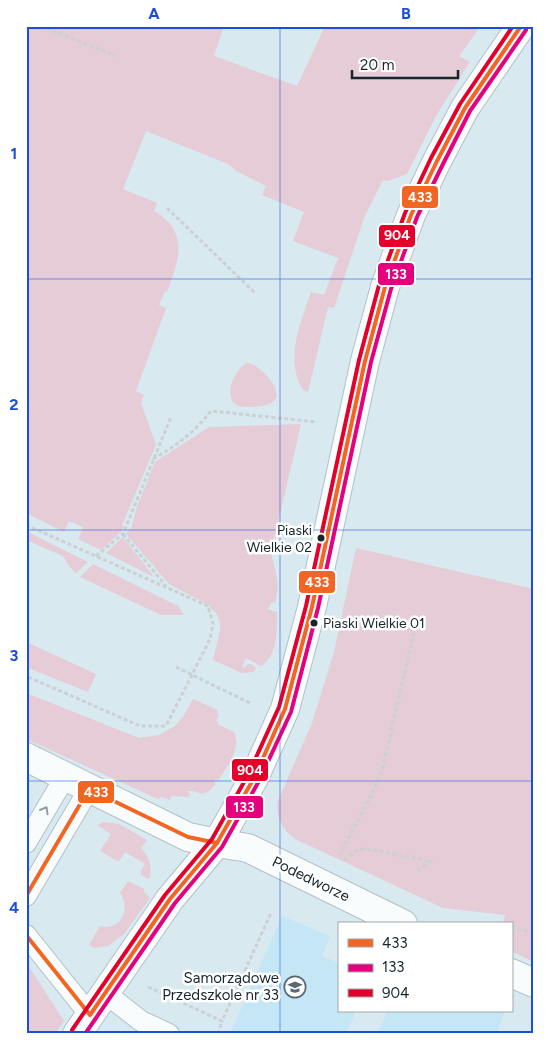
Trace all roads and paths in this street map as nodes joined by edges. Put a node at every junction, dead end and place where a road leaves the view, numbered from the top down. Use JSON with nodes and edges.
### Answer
{"nodes":[{"id":1,"x":41,"y":26,"type":"edge"},
{"id":2,"x":521,"y":26,"type":"edge"},
{"id":3,"x":116,"y":56,"type":"dead end"},
{"id":4,"x":166,"y":208,"type":"dead end"},
{"id":5,"x":255,"y":294,"type":"dead end"},
{"id":6,"x":171,"y":417,"type":"dead end"},
{"id":7,"x":316,"y":422,"type":"dead end"},
{"id":8,"x":153,"y":459,"type":"junction"},
{"id":9,"x":26,"y":525,"type":"edge"},
{"id":10,"x":123,"y":534,"type":"junction"},
{"id":11,"x":96,"y":556,"type":"junction"},
{"id":12,"x":167,"y":588,"type":"junction"},
{"id":13,"x":415,"y":628,"type":"dead end"},
{"id":14,"x":176,"y":667,"type":"dead end"},
{"id":15,"x":192,"y":674,"type":"junction"},
{"id":16,"x":26,"y":676,"type":"edge"},
{"id":17,"x":259,"y":708,"type":"dead end"},
{"id":18,"x":26,"y":757,"type":"edge"},
{"id":19,"x":64,"y":776,"type":"junction"},
{"id":20,"x":89,"y":789,"type":"junction"},
{"id":21,"x":26,"y":843,"type":"edge"},
{"id":22,"x":217,"y":843,"type":"junction"},
{"id":23,"x":337,"y":859,"type":"dead end"},
{"id":24,"x":342,"y":861,"type":"dead end"},
{"id":25,"x":416,"y":871,"type":"dead end"},
{"id":26,"x":26,"y":896,"type":"edge"},
{"id":27,"x":271,"y":913,"type":"dead end"},
{"id":28,"x":399,"y":922,"type":"edge"},
{"id":29,"x":512,"y":928,"type":"edge"},
{"id":30,"x":534,"y":932,"type":"edge"},
{"id":31,"x":26,"y":935,"type":"edge"},
{"id":32,"x":512,"y":973,"type":"edge"},
{"id":33,"x":534,"y":983,"type":"edge"},
{"id":34,"x":146,"y":986,"type":"dead end"},
{"id":35,"x":105,"y":993,"type":"junction"},
{"id":36,"x":222,"y":1021,"type":"junction"},
{"id":37,"x":83,"y":1024,"type":"edge"},
{"id":38,"x":170,"y":1034,"type":"edge"},
{"id":39,"x":218,"y":1034,"type":"edge"}],
"edges":[{"from":1,"to":3,"type":"path"},
{"from":2,"to":22,"type":"street"},
{"from":4,"to":5,"type":"path"},
{"from":6,"to":8,"type":"path"},
{"from":7,"to":8,"type":"path"},
{"from":8,"to":10,"type":"path"},
{"from":9,"to":11,"type":"path"},
{"from":10,"to":11,"type":"path"},
{"from":10,"to":12,"type":"path"},
{"from":11,"to":12,"type":"path"},
{"from":12,"to":15,"type":"path"},
{"from":13,"to":23,"type":"path"},
{"from":14,"to":15,"type":"path"},
{"from":15,"to":16,"type":"path"},
{"from":15,"to":17,"type":"path"},
{"from":18,"to":19,"type":"street","name":"Podedworze"},
{"from":19,"to":20,"type":"street","name":"Podedworze"},
{"from":21,"to":19,"type":"lane","one_way":true},
{"from":20,"to":22,"type":"street","name":"Podedworze"},
{"from":20,"to":26,"type":"lane"},
{"from":22,"to":28,"type":"street","name":"Podedworze"},
{"from":22,"to":35,"type":"street"},
{"from":24,"to":25,"type":"path"},
{"from":27,"to":36,"type":"path"},
{"from":29,"to":30,"type":"path"},
{"from":31,"to":37,"type":"lane"},
{"from":32,"to":33,"type":"street"},
{"from":34,"to":36,"type":"path"},
{"from":35,"to":37,"type":"street"},
{"from":35,"to":38,"type":"lane"},
{"from":36,"to":39,"type":"path"}]}
